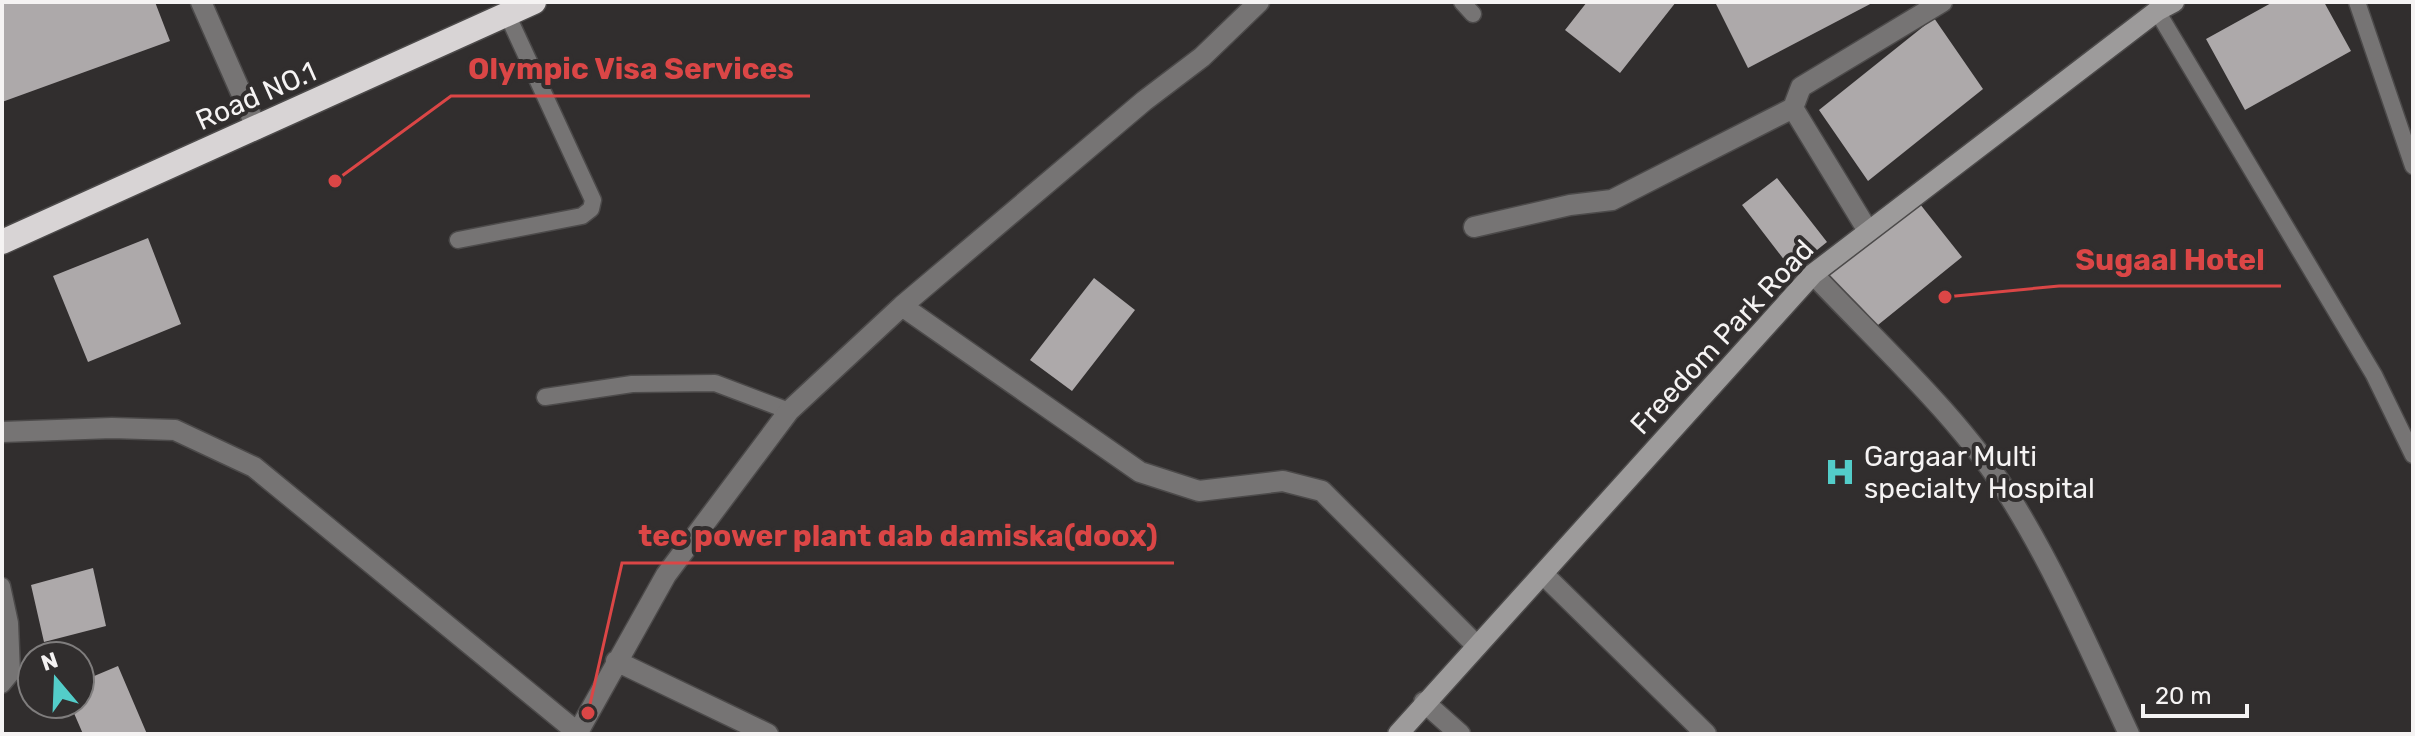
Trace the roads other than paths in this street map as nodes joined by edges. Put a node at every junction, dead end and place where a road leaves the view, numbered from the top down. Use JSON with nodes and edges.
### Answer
{"nodes":[{"id":1,"x":201,"y":2,"type":"edge"},
{"id":2,"x":534,"y":2,"type":"edge"},
{"id":3,"x":1259,"y":2,"type":"edge"},
{"id":4,"x":1942,"y":2,"type":"edge"},
{"id":5,"x":2357,"y":2,"type":"edge"},
{"id":6,"x":2161,"y":5,"type":"edge"},
{"id":7,"x":507,"y":14,"type":"junction"},
{"id":8,"x":1793,"y":108,"type":"junction"},
{"id":9,"x":257,"y":129,"type":"junction"},
{"id":10,"x":2413,"y":166,"type":"edge"},
{"id":11,"x":1474,"y":227,"type":"dead end"},
{"id":12,"x":1868,"y":231,"type":"junction"},
{"id":13,"x":458,"y":240,"type":"dead end"},
{"id":14,"x":2,"y":242,"type":"edge"},
{"id":15,"x":1813,"y":274,"type":"junction"},
{"id":16,"x":902,"y":306,"type":"junction"},
{"id":17,"x":545,"y":397,"type":"dead end"},
{"id":18,"x":789,"y":411,"type":"junction"},
{"id":19,"x":2,"y":432,"type":"edge"},
{"id":20,"x":2413,"y":455,"type":"edge"},
{"id":21,"x":1543,"y":574,"type":"junction"},
{"id":22,"x":2,"y":586,"type":"edge"},
{"id":23,"x":1477,"y":646,"type":"junction"},
{"id":24,"x":616,"y":661,"type":"junction"},
{"id":25,"x":2,"y":685,"type":"edge"},
{"id":26,"x":1424,"y":702,"type":"junction"},
{"id":27,"x":578,"y":733,"type":"edge"},
{"id":28,"x":768,"y":734,"type":"edge"},
{"id":29,"x":1398,"y":734,"type":"edge"},
{"id":30,"x":1460,"y":734,"type":"edge"},
{"id":31,"x":1706,"y":734,"type":"edge"},
{"id":32,"x":2129,"y":734,"type":"edge"}],
"edges":[{"from":1,"to":9,"type":"street"},
{"from":2,"to":7,"type":"highway","name":"Road NO.1"},
{"from":3,"to":16,"type":"street"},
{"from":4,"to":8,"type":"street"},
{"from":5,"to":10,"type":"lane"},
{"from":6,"to":12,"type":"street","name":"Freedom Park Road"},
{"from":6,"to":20,"type":"lane"},
{"from":7,"to":9,"type":"highway","name":"Road NO.1"},
{"from":7,"to":13,"type":"lane"},
{"from":8,"to":11,"type":"street"},
{"from":8,"to":12,"type":"street"},
{"from":9,"to":14,"type":"highway","name":"Road NO.1"},
{"from":12,"to":15,"type":"street","name":"Freedom Park Road"},
{"from":15,"to":21,"type":"street","name":"Freedom Park Road"},
{"from":15,"to":32,"type":"street"},
{"from":16,"to":18,"type":"street"},
{"from":16,"to":23,"type":"street"},
{"from":17,"to":18,"type":"lane"},
{"from":18,"to":24,"type":"street"},
{"from":19,"to":27,"type":"street"},
{"from":21,"to":23,"type":"street","name":"Freedom Park Road"},
{"from":21,"to":31,"type":"street"},
{"from":22,"to":25,"type":"lane"},
{"from":23,"to":26,"type":"street","name":"Freedom Park Road"},
{"from":24,"to":27,"type":"street"},
{"from":24,"to":28,"type":"street"},
{"from":26,"to":29,"type":"street","name":"Freedom Park Road"},
{"from":26,"to":30,"type":"street"}]}
